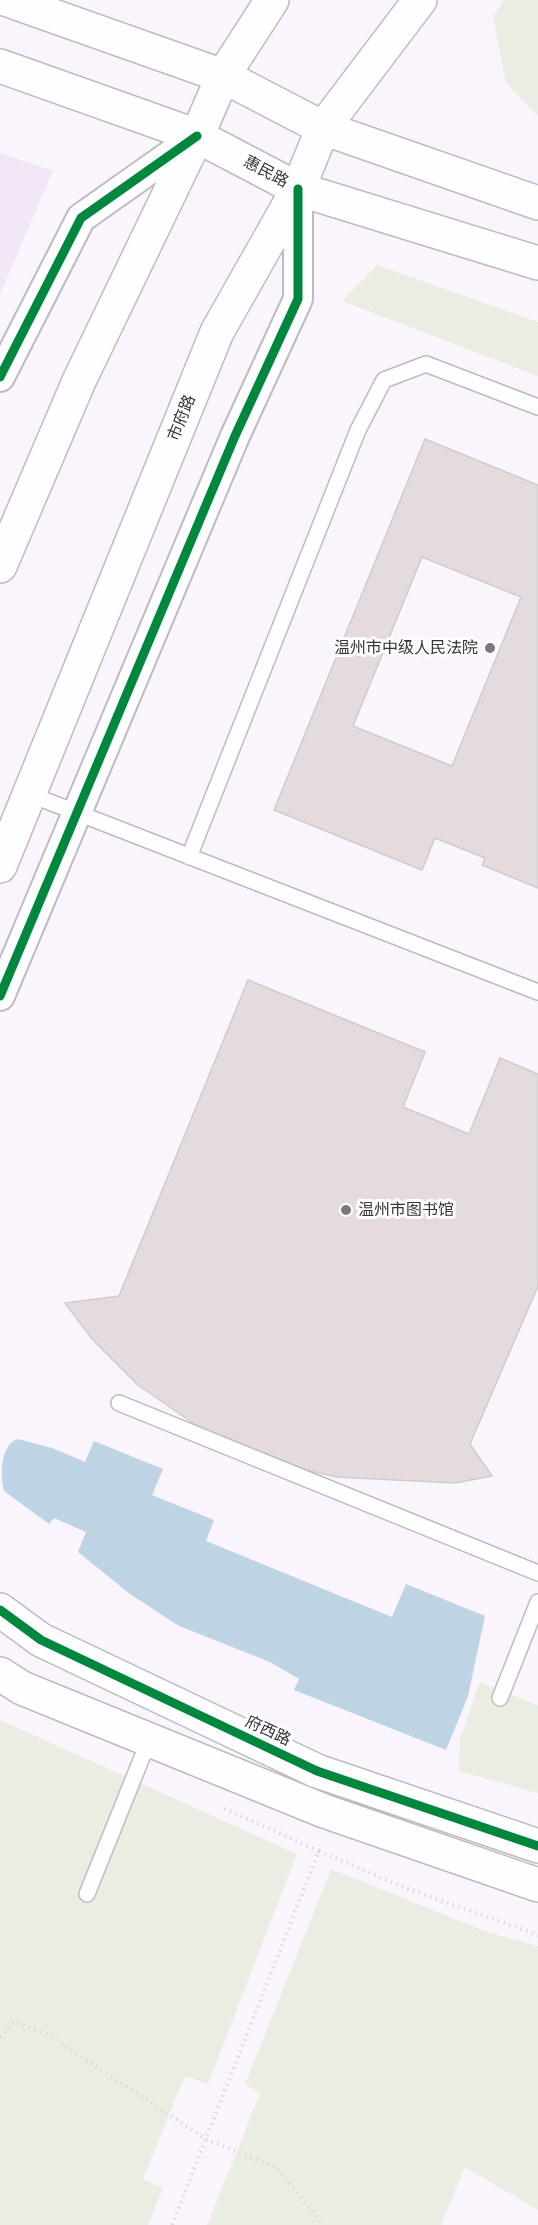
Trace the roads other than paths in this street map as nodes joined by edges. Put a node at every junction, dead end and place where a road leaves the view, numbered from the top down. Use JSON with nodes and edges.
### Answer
{"nodes":[{"id":1,"x":8,"y":0,"type":"edge"},
{"id":2,"x":272,"y":0,"type":"edge"},
{"id":3,"x":420,"y":0,"type":"edge"},
{"id":4,"x":0,"y":66,"type":"edge"},
{"id":5,"x":223,"y":76,"type":"junction"},
{"id":6,"x":323,"y":128,"type":"junction"},
{"id":7,"x":197,"y":136,"type":"junction"},
{"id":8,"x":298,"y":189,"type":"junction"},
{"id":9,"x":538,"y":203,"type":"edge"},
{"id":10,"x":538,"y":263,"type":"edge"},
{"id":11,"x":0,"y":377,"type":"edge"},
{"id":12,"x":538,"y":407,"type":"edge"},
{"id":13,"x":0,"y":566,"type":"edge"},
{"id":14,"x":29,"y":794,"type":"junction"},
{"id":15,"x":78,"y":813,"type":"junction"},
{"id":16,"x":189,"y":856,"type":"junction"},
{"id":17,"x":0,"y":866,"type":"edge"},
{"id":18,"x":538,"y":992,"type":"edge"},
{"id":19,"x":0,"y":996,"type":"edge"},
{"id":20,"x":119,"y":1403,"type":"dead end"},
{"id":21,"x":538,"y":1573,"type":"edge"},
{"id":22,"x":538,"y":1602,"type":"edge"},
{"id":23,"x":0,"y":1610,"type":"edge"},
{"id":24,"x":0,"y":1674,"type":"edge"},
{"id":25,"x":500,"y":1698,"type":"dead end"},
{"id":26,"x":149,"y":1740,"type":"junction"},
{"id":27,"x":538,"y":1846,"type":"edge"},
{"id":28,"x":538,"y":1885,"type":"edge"},
{"id":29,"x":87,"y":1894,"type":"dead end"}],
"edges":[{"from":1,"to":5,"type":"main road"},
{"from":2,"to":5,"type":"main road"},
{"from":3,"to":6,"type":"main road","name":"市府路"},
{"from":4,"to":7,"type":"main road","name":"惠民路"},
{"from":5,"to":6,"type":"main road"},
{"from":5,"to":7,"type":"main road"},
{"from":6,"to":8,"type":"main road","name":"市府路"},
{"from":6,"to":9,"type":"main road"},
{"from":7,"to":8,"type":"main road","name":"惠民路"},
{"from":7,"to":11,"type":"street"},
{"from":7,"to":13,"type":"main road"},
{"from":8,"to":10,"type":"main road","name":"惠民路"},
{"from":8,"to":14,"type":"main road","name":"市府路"},
{"from":8,"to":15,"type":"street"},
{"from":12,"to":16,"type":"lane"},
{"from":14,"to":15,"type":"lane"},
{"from":14,"to":17,"type":"main road","name":"市府路"},
{"from":15,"to":16,"type":"lane"},
{"from":15,"to":19,"type":"street"},
{"from":16,"to":18,"type":"lane"},
{"from":20,"to":21,"type":"lane"},
{"from":22,"to":25,"type":"lane"},
{"from":23,"to":27,"type":"main road","name":"府西路"},
{"from":24,"to":26,"type":"main road"},
{"from":26,"to":28,"type":"main road"},
{"from":26,"to":29,"type":"lane"}]}
